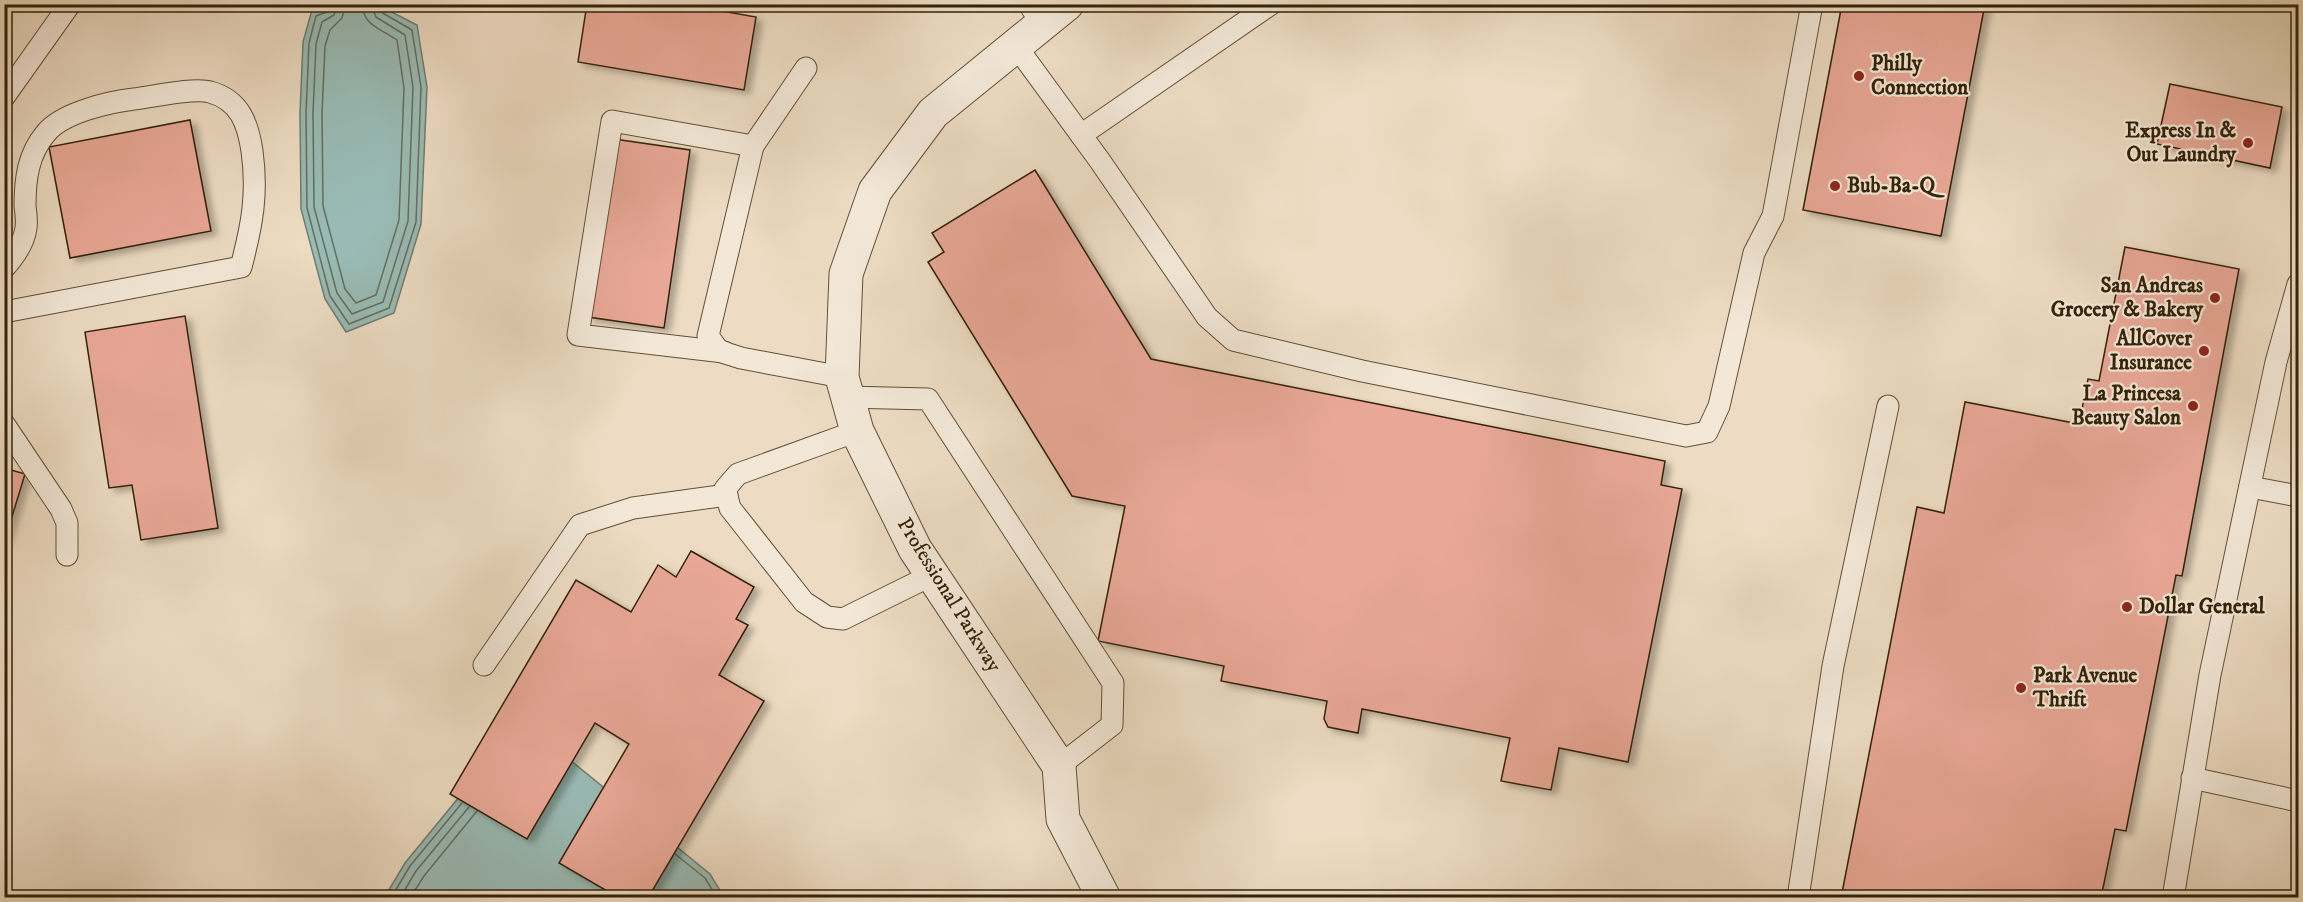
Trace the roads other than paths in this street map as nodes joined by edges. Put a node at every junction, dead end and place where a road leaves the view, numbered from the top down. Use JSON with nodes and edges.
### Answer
{"nodes":[{"id":1,"x":70,"y":4,"type":"edge"},
{"id":2,"x":1271,"y":4,"type":"edge"},
{"id":3,"x":1812,"y":4,"type":"edge"},
{"id":4,"x":1046,"y":11,"type":"edge"},
{"id":5,"x":1016,"y":46,"type":"junction"},
{"id":6,"x":806,"y":68,"type":"dead end"},
{"id":7,"x":4,"y":97,"type":"edge"},
{"id":8,"x":1081,"y":135,"type":"junction"},
{"id":9,"x":753,"y":146,"type":"junction"},
{"id":10,"x":4,"y":268,"type":"edge"},
{"id":11,"x":2297,"y":294,"type":"edge"},
{"id":12,"x":4,"y":312,"type":"edge"},
{"id":13,"x":723,"y":352,"type":"junction"},
{"id":14,"x":845,"y":387,"type":"junction"},
{"id":15,"x":1888,"y":406,"type":"dead end"},
{"id":16,"x":4,"y":424,"type":"edge"},
{"id":17,"x":857,"y":431,"type":"junction"},
{"id":18,"x":2250,"y":487,"type":"junction"},
{"id":19,"x":727,"y":495,"type":"junction"},
{"id":20,"x":2298,"y":496,"type":"edge"},
{"id":21,"x":67,"y":555,"type":"dead end"},
{"id":22,"x":932,"y":575,"type":"junction"},
{"id":23,"x":484,"y":665,"type":"dead end"},
{"id":24,"x":1059,"y":766,"type":"junction"},
{"id":25,"x":2192,"y":778,"type":"junction"},
{"id":26,"x":2298,"y":801,"type":"edge"},
{"id":27,"x":1104,"y":897,"type":"edge"},
{"id":28,"x":1798,"y":897,"type":"edge"},
{"id":29,"x":2173,"y":897,"type":"edge"}],
"edges":[{"from":1,"to":7,"type":"lane"},
{"from":2,"to":8,"type":"lane"},
{"from":3,"to":8,"type":"lane"},
{"from":4,"to":5,"type":"street","name":"Professional Parkway"},
{"from":5,"to":8,"type":"lane"},
{"from":5,"to":14,"type":"street","name":"Professional Parkway"},
{"from":6,"to":9,"type":"lane"},
{"from":9,"to":13,"type":"lane"},
{"from":9,"to":13,"type":"lane"},
{"from":10,"to":12,"type":"lane"},
{"from":11,"to":18,"type":"lane"},
{"from":13,"to":14,"type":"lane"},
{"from":14,"to":17,"type":"street","name":"Professional Parkway"},
{"from":14,"to":24,"type":"lane"},
{"from":15,"to":28,"type":"lane"},
{"from":16,"to":21,"type":"lane"},
{"from":17,"to":19,"type":"lane"},
{"from":17,"to":22,"type":"street","name":"Professional Parkway"},
{"from":18,"to":20,"type":"lane"},
{"from":18,"to":25,"type":"lane"},
{"from":19,"to":22,"type":"lane"},
{"from":19,"to":23,"type":"lane"},
{"from":22,"to":24,"type":"street","name":"Professional Parkway"},
{"from":24,"to":27,"type":"street","name":"Professional Parkway"},
{"from":25,"to":26,"type":"lane"},
{"from":25,"to":29,"type":"lane"}]}
